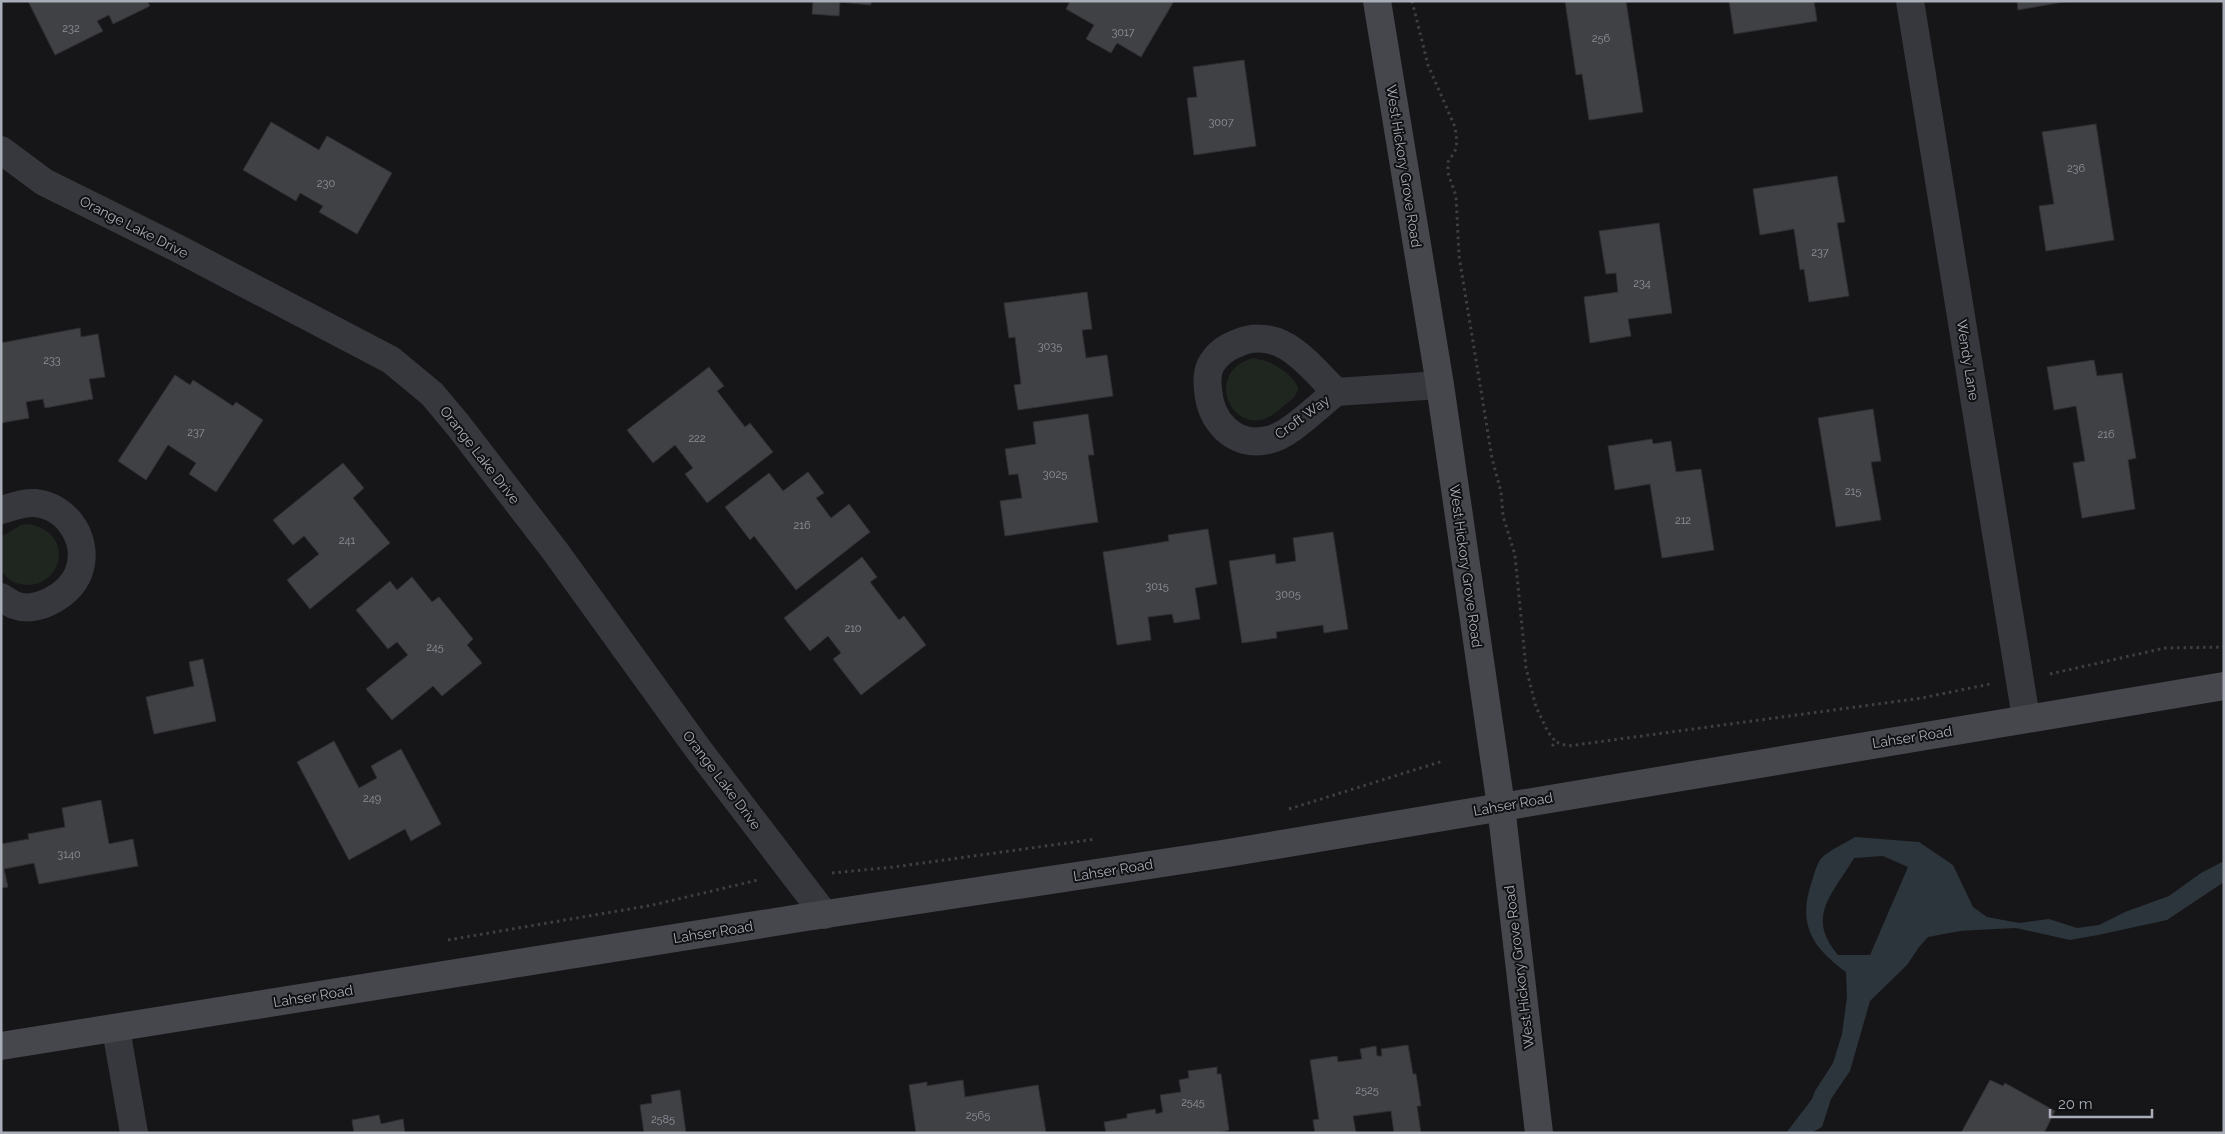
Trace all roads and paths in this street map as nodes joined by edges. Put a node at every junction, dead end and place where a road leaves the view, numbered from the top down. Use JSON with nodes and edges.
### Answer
{"nodes":[{"id":1,"x":1377,"y":1,"type":"edge"},
{"id":2,"x":1412,"y":1,"type":"edge"},
{"id":3,"x":1910,"y":1,"type":"edge"},
{"id":4,"x":1,"y":150,"type":"edge"},
{"id":5,"x":1440,"y":385,"type":"junction"},
{"id":6,"x":1336,"y":392,"type":"junction"},
{"id":7,"x":1,"y":510,"type":"edge"},
{"id":8,"x":1,"y":597,"type":"edge"},
{"id":9,"x":2224,"y":647,"type":"edge"},
{"id":10,"x":2052,"y":674,"type":"dead end"},
{"id":11,"x":1982,"y":686,"type":"dead end"},
{"id":12,"x":2224,"y":686,"type":"edge"},
{"id":13,"x":2026,"y":718,"type":"junction"},
{"id":14,"x":1556,"y":742,"type":"junction"},
{"id":15,"x":1552,"y":746,"type":"dead end"},
{"id":16,"x":1443,"y":761,"type":"dead end"},
{"id":17,"x":1500,"y":806,"type":"junction"},
{"id":18,"x":1283,"y":810,"type":"dead end"},
{"id":19,"x":1099,"y":838,"type":"dead end"},
{"id":20,"x":854,"y":871,"type":"dead end"},
{"id":21,"x":826,"y":915,"type":"junction"},
{"id":22,"x":116,"y":1029,"type":"junction"},
{"id":23,"x":1,"y":1046,"type":"edge"},
{"id":24,"x":134,"y":1133,"type":"edge"},
{"id":25,"x":1539,"y":1133,"type":"edge"}],
"edges":[{"from":1,"to":5,"type":"street","name":"West Hickory Grove Road"},
{"from":2,"to":14,"type":"path"},
{"from":3,"to":13,"type":"street","name":"Wendy Lane"},
{"from":4,"to":21,"type":"street","name":"Orange Lake Drive"},
{"from":5,"to":6,"type":"street","name":"Croft Way"},
{"from":5,"to":17,"type":"street","name":"West Hickory Grove Road"},
{"from":6,"to":6,"type":"street","name":"Croft Way"},
{"from":7,"to":8,"type":"street"},
{"from":9,"to":10,"type":"path"},
{"from":11,"to":14,"type":"path"},
{"from":12,"to":13,"type":"street","name":"Lahser Road"},
{"from":13,"to":17,"type":"street","name":"Lahser Road"},
{"from":14,"to":15,"type":"path"},
{"from":16,"to":18,"type":"path"},
{"from":17,"to":21,"type":"street","name":"Lahser Road"},
{"from":17,"to":25,"type":"street","name":"West Hickory Grove Road"},
{"from":19,"to":20,"type":"path"},
{"from":21,"to":22,"type":"street","name":"Lahser Road"},
{"from":22,"to":23,"type":"street","name":"Lahser Road"},
{"from":22,"to":24,"type":"street"}]}
